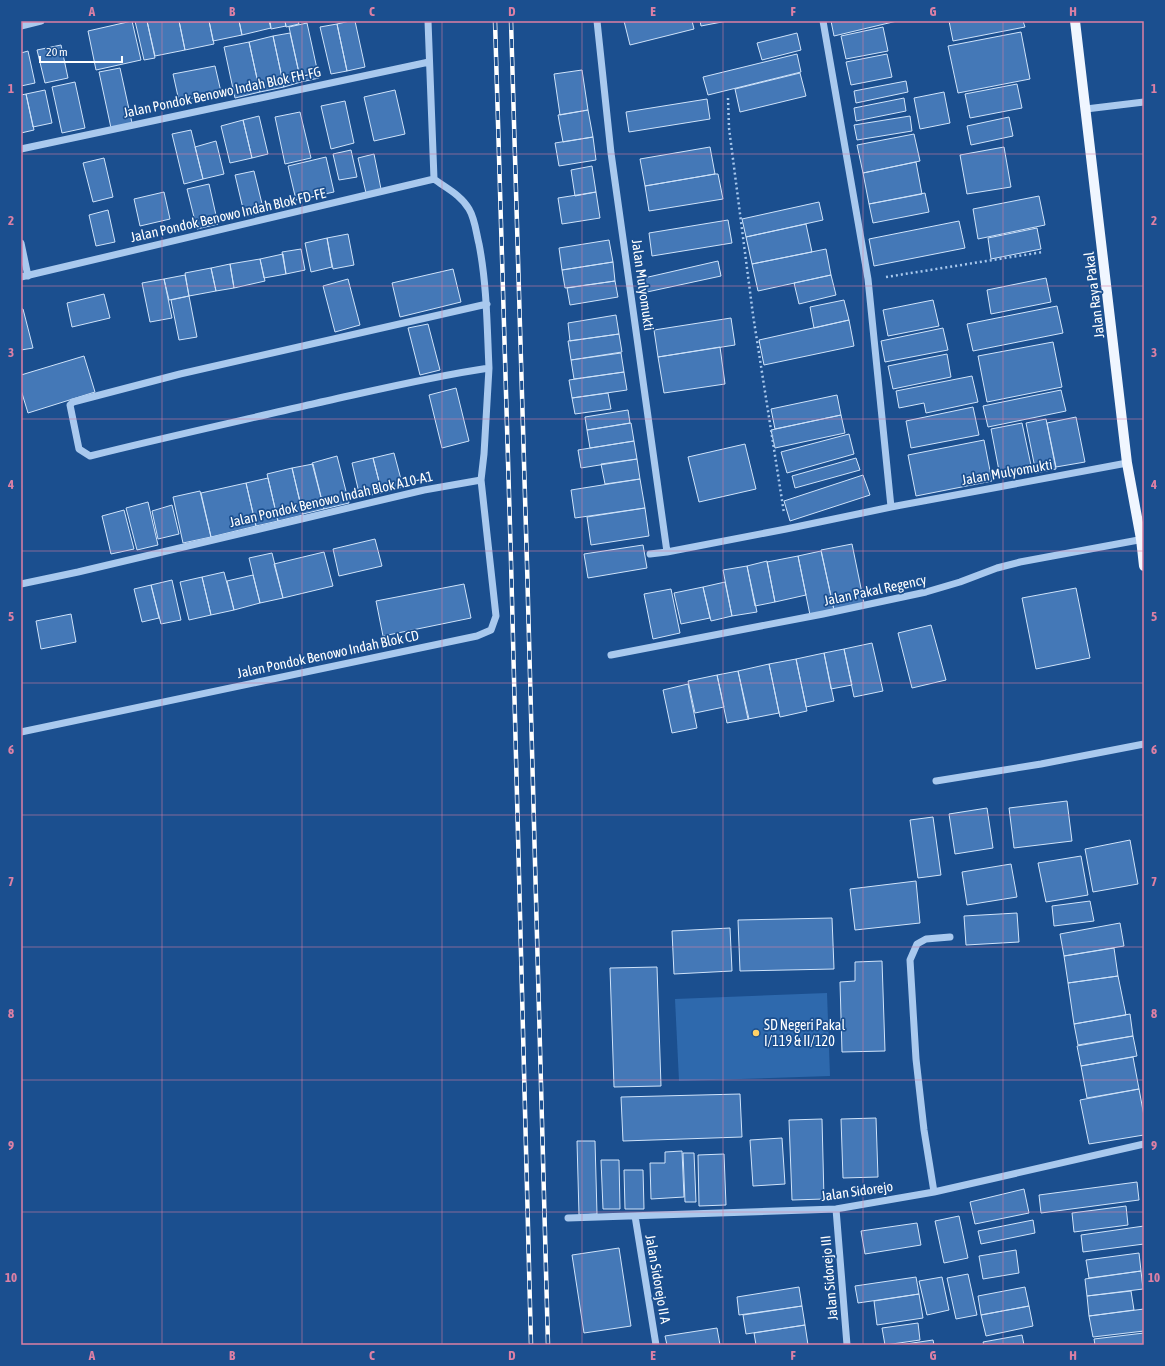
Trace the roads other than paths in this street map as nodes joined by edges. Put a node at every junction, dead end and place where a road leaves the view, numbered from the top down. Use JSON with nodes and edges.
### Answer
{"nodes":[{"id":1,"x":40,"y":21,"type":"edge"},
{"id":2,"x":428,"y":21,"type":"edge"},
{"id":3,"x":597,"y":21,"type":"edge"},
{"id":4,"x":823,"y":21,"type":"edge"},
{"id":5,"x":1075,"y":21,"type":"edge"},
{"id":6,"x":21,"y":26,"type":"edge"},
{"id":7,"x":429,"y":62,"type":"junction"},
{"id":8,"x":1144,"y":102,"type":"edge"},
{"id":9,"x":1086,"y":109,"type":"junction"},
{"id":10,"x":21,"y":149,"type":"edge"},
{"id":11,"x":434,"y":179,"type":"junction"},
{"id":12,"x":21,"y":243,"type":"edge"},
{"id":13,"x":24,"y":277,"type":"edge"},
{"id":14,"x":487,"y":304,"type":"junction"},
{"id":15,"x":489,"y":368,"type":"junction"},
{"id":16,"x":1128,"y":463,"type":"junction"},
{"id":17,"x":481,"y":480,"type":"junction"},
{"id":18,"x":891,"y":507,"type":"junction"},
{"id":19,"x":1143,"y":539,"type":"edge"},
{"id":20,"x":667,"y":552,"type":"junction"},
{"id":21,"x":650,"y":554,"type":"dead end"},
{"id":22,"x":1144,"y":566,"type":"edge"},
{"id":23,"x":21,"y":584,"type":"edge"},
{"id":24,"x":611,"y":654,"type":"dead end"},
{"id":25,"x":21,"y":732,"type":"edge"},
{"id":26,"x":1144,"y":744,"type":"edge"},
{"id":27,"x":936,"y":781,"type":"dead end"},
{"id":28,"x":950,"y":937,"type":"dead end"},
{"id":29,"x":1144,"y":1144,"type":"edge"},
{"id":30,"x":934,"y":1192,"type":"junction"},
{"id":31,"x":836,"y":1209,"type":"junction"},
{"id":32,"x":635,"y":1216,"type":"junction"},
{"id":33,"x":568,"y":1218,"type":"dead end"},
{"id":34,"x":656,"y":1345,"type":"edge"},
{"id":35,"x":847,"y":1345,"type":"edge"}],
"edges":[{"from":1,"to":6,"type":"street"},
{"from":2,"to":7,"type":"street"},
{"from":3,"to":20,"type":"street","name":"Jalan Mulyomukti"},
{"from":4,"to":18,"type":"street"},
{"from":5,"to":9,"type":"main road","name":"Jalan Raya Pakal"},
{"from":7,"to":10,"type":"street","name":"Jalan Pondok Benowo Indah Blok FH-FG"},
{"from":7,"to":11,"type":"street"},
{"from":8,"to":9,"type":"street"},
{"from":9,"to":16,"type":"main road","name":"Jalan Raya Pakal"},
{"from":11,"to":13,"type":"street","name":"Jalan Pondok Benowo Indah Blok FD-FE"},
{"from":11,"to":14,"type":"street"},
{"from":12,"to":13,"type":"street"},
{"from":14,"to":15,"type":"street"},
{"from":14,"to":15,"type":"street"},
{"from":15,"to":17,"type":"street"},
{"from":16,"to":18,"type":"street","name":"Jalan Mulyomukti"},
{"from":16,"to":19,"type":"main road","name":"Jalan Raya Pakal"},
{"from":17,"to":23,"type":"street","name":"Jalan Pondok Benowo Indah Blok A10-A1"},
{"from":17,"to":25,"type":"street","name":"Jalan Pondok Benowo Indah Blok CD"},
{"from":18,"to":20,"type":"street","name":"Jalan Mulyomukti"},
{"from":19,"to":22,"type":"main road","name":"Jalan Raya Pakal"},
{"from":19,"to":24,"type":"street","name":"Jalan Pakal Regency"},
{"from":20,"to":21,"type":"street","name":"Jalan Mulyomukti"},
{"from":26,"to":27,"type":"street"},
{"from":28,"to":30,"type":"street"},
{"from":29,"to":30,"type":"street","name":"Jalan Sidorejo"},
{"from":30,"to":31,"type":"street","name":"Jalan Sidorejo"},
{"from":31,"to":32,"type":"street","name":"Jalan Sidorejo"},
{"from":31,"to":35,"type":"street","name":"Jalan Sidorejo III"},
{"from":32,"to":33,"type":"street","name":"Jalan Sidorejo"},
{"from":32,"to":34,"type":"street","name":"Jalan Sidorejo II A"}]}
